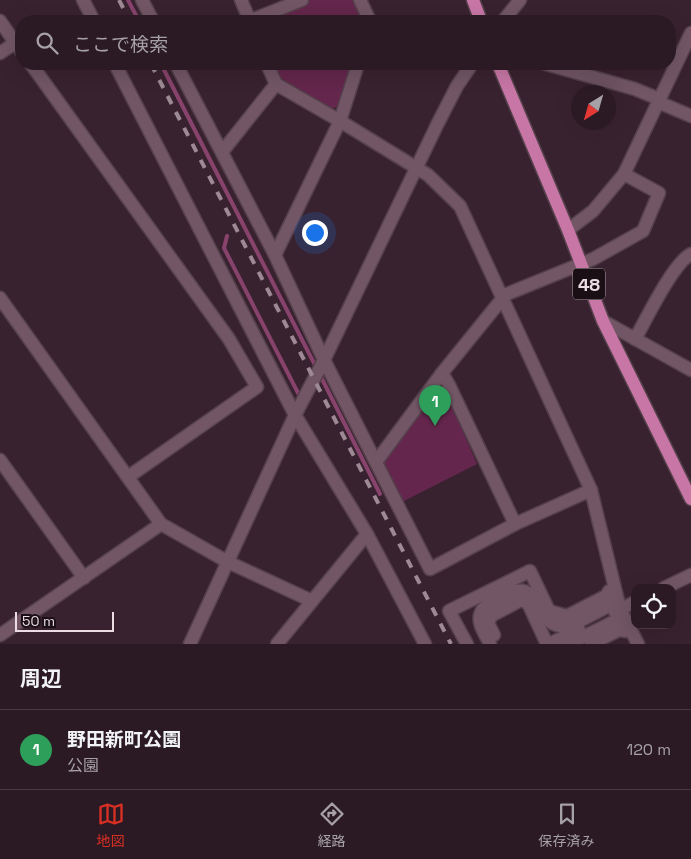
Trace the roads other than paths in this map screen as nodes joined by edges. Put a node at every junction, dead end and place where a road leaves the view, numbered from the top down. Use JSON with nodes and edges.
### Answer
{"nodes":[{"id":1,"x":83,"y":0,"type":"edge"},
{"id":2,"x":142,"y":0,"type":"edge"},
{"id":3,"x":241,"y":0,"type":"edge"},
{"id":4,"x":302,"y":0,"type":"edge"},
{"id":5,"x":360,"y":0,"type":"edge"},
{"id":6,"x":473,"y":0,"type":"edge"},
{"id":7,"x":520,"y":0,"type":"edge"},
{"id":8,"x":91,"y":15,"type":"edge"},
{"id":9,"x":150,"y":15,"type":"edge"},
{"id":10,"x":247,"y":15,"type":"edge"},
{"id":11,"x":264,"y":15,"type":"edge"},
{"id":12,"x":367,"y":15,"type":"edge"},
{"id":13,"x":479,"y":15,"type":"edge"},
{"id":14,"x":508,"y":15,"type":"edge"},
{"id":15,"x":0,"y":21,"type":"edge"},
{"id":16,"x":691,"y":33,"type":"edge"},
{"id":17,"x":15,"y":43,"type":"edge"},
{"id":18,"x":15,"y":48,"type":"edge"},
{"id":19,"x":0,"y":53,"type":"edge"},
{"id":20,"x":676,"y":63,"type":"edge"},
{"id":21,"x":35,"y":70,"type":"edge"},
{"id":22,"x":119,"y":70,"type":"edge"},
{"id":23,"x":179,"y":70,"type":"edge"},
{"id":24,"x":270,"y":70,"type":"edge"},
{"id":25,"x":356,"y":70,"type":"edge"},
{"id":26,"x":468,"y":70,"type":"edge"},
{"id":27,"x":501,"y":70,"type":"edge"},
{"id":28,"x":570,"y":70,"type":"edge"},
{"id":29,"x":673,"y":70,"type":"edge"},
{"id":30,"x":276,"y":84,"type":"junction"},
{"id":31,"x":658,"y":100,"type":"junction"},
{"id":32,"x":691,"y":116,"type":"edge"},
{"id":33,"x":340,"y":121,"type":"junction"},
{"id":34,"x":222,"y":152,"type":"junction"},
{"id":35,"x":417,"y":169,"type":"junction"},
{"id":36,"x":624,"y":174,"type":"junction"},
{"id":37,"x":568,"y":230,"type":"junction"},
{"id":38,"x":691,"y":254,"type":"edge"},
{"id":39,"x":275,"y":255,"type":"junction"},
{"id":40,"x":582,"y":264,"type":"junction"},
{"id":41,"x":0,"y":298,"type":"edge"},
{"id":42,"x":502,"y":299,"type":"junction"},
{"id":43,"x":603,"y":321,"type":"junction"},
{"id":44,"x":635,"y":339,"type":"junction"},
{"id":45,"x":324,"y":360,"type":"junction"},
{"id":46,"x":690,"y":368,"type":"edge"},
{"id":47,"x":442,"y":373,"type":"junction"},
{"id":48,"x":295,"y":415,"type":"junction"},
{"id":49,"x":0,"y":460,"type":"edge"},
{"id":50,"x":376,"y":462,"type":"junction"},
{"id":51,"x":128,"y":477,"type":"junction"},
{"id":52,"x":591,"y":490,"type":"junction"},
{"id":53,"x":691,"y":499,"type":"edge"},
{"id":54,"x":162,"y":524,"type":"junction"},
{"id":55,"x":515,"y":524,"type":"junction"},
{"id":56,"x":367,"y":534,"type":"junction"},
{"id":57,"x":228,"y":562,"type":"junction"},
{"id":58,"x":691,"y":574,"type":"edge"},
{"id":59,"x":84,"y":578,"type":"junction"},
{"id":60,"x":672,"y":584,"type":"edge"},
{"id":61,"x":312,"y":601,"type":"junction"},
{"id":62,"x":631,"y":604,"type":"edge"},
{"id":63,"x":620,"y":609,"type":"junction"},
{"id":64,"x":0,"y":634,"type":"edge"},
{"id":65,"x":190,"y":644,"type":"edge"},
{"id":66,"x":277,"y":644,"type":"edge"},
{"id":67,"x":425,"y":644,"type":"edge"},
{"id":68,"x":467,"y":644,"type":"edge"},
{"id":69,"x":490,"y":644,"type":"edge"},
{"id":70,"x":499,"y":644,"type":"edge"},
{"id":71,"x":548,"y":644,"type":"edge"},
{"id":72,"x":569,"y":644,"type":"edge"},
{"id":73,"x":591,"y":644,"type":"edge"},
{"id":74,"x":638,"y":644,"type":"edge"}],
"edges":[{"from":1,"to":8,"type":"street"},
{"from":2,"to":9,"type":"street"},
{"from":3,"to":10,"type":"street"},
{"from":4,"to":11,"type":"street"},
{"from":5,"to":12,"type":"street"},
{"from":6,"to":13,"type":"main road"},
{"from":7,"to":14,"type":"street"},
{"from":15,"to":17,"type":"street"},
{"from":16,"to":20,"type":"street"},
{"from":18,"to":19,"type":"street"},
{"from":21,"to":51,"type":"street"},
{"from":22,"to":48,"type":"street"},
{"from":23,"to":34,"type":"street"},
{"from":24,"to":30,"type":"street"},
{"from":25,"to":33,"type":"street"},
{"from":26,"to":35,"type":"street"},
{"from":27,"to":37,"type":"main road","number":"48"},
{"from":28,"to":31,"type":"street"},
{"from":29,"to":31,"type":"street"},
{"from":30,"to":33,"type":"street"},
{"from":30,"to":34,"type":"street"},
{"from":31,"to":32,"type":"street"},
{"from":31,"to":36,"type":"street"},
{"from":33,"to":35,"type":"street"},
{"from":33,"to":39,"type":"street"},
{"from":34,"to":39,"type":"street"},
{"from":35,"to":42,"type":"street"},
{"from":35,"to":45,"type":"street"},
{"from":36,"to":37,"type":"street"},
{"from":36,"to":40,"type":"street"},
{"from":37,"to":40,"type":"main road","number":"48"},
{"from":38,"to":44,"type":"street"},
{"from":39,"to":45,"type":"street"},
{"from":40,"to":42,"type":"street"},
{"from":40,"to":43,"type":"main road","number":"48"},
{"from":41,"to":51,"type":"street"},
{"from":42,"to":47,"type":"street"},
{"from":42,"to":52,"type":"street"},
{"from":43,"to":44,"type":"street"},
{"from":43,"to":53,"type":"main road","number":"48"},
{"from":44,"to":46,"type":"street"},
{"from":45,"to":48,"type":"street"},
{"from":45,"to":50,"type":"street"},
{"from":47,"to":50,"type":"street"},
{"from":47,"to":55,"type":"street"},
{"from":48,"to":56,"type":"street"},
{"from":48,"to":57,"type":"street"},
{"from":49,"to":59,"type":"street"},
{"from":50,"to":55,"type":"street"},
{"from":51,"to":54,"type":"street"},
{"from":52,"to":55,"type":"street"},
{"from":52,"to":63,"type":"street"},
{"from":54,"to":57,"type":"street"},
{"from":54,"to":59,"type":"street"},
{"from":56,"to":61,"type":"street"},
{"from":56,"to":67,"type":"street"},
{"from":57,"to":61,"type":"street"},
{"from":57,"to":65,"type":"street"},
{"from":58,"to":60,"type":"street"},
{"from":59,"to":64,"type":"street"},
{"from":61,"to":66,"type":"street"},
{"from":62,"to":63,"type":"street"},
{"from":63,"to":71,"type":"street"},
{"from":63,"to":74,"type":"street"},
{"from":68,"to":69,"type":"street"},
{"from":70,"to":71,"type":"street"},
{"from":72,"to":73,"type":"street"}]}
